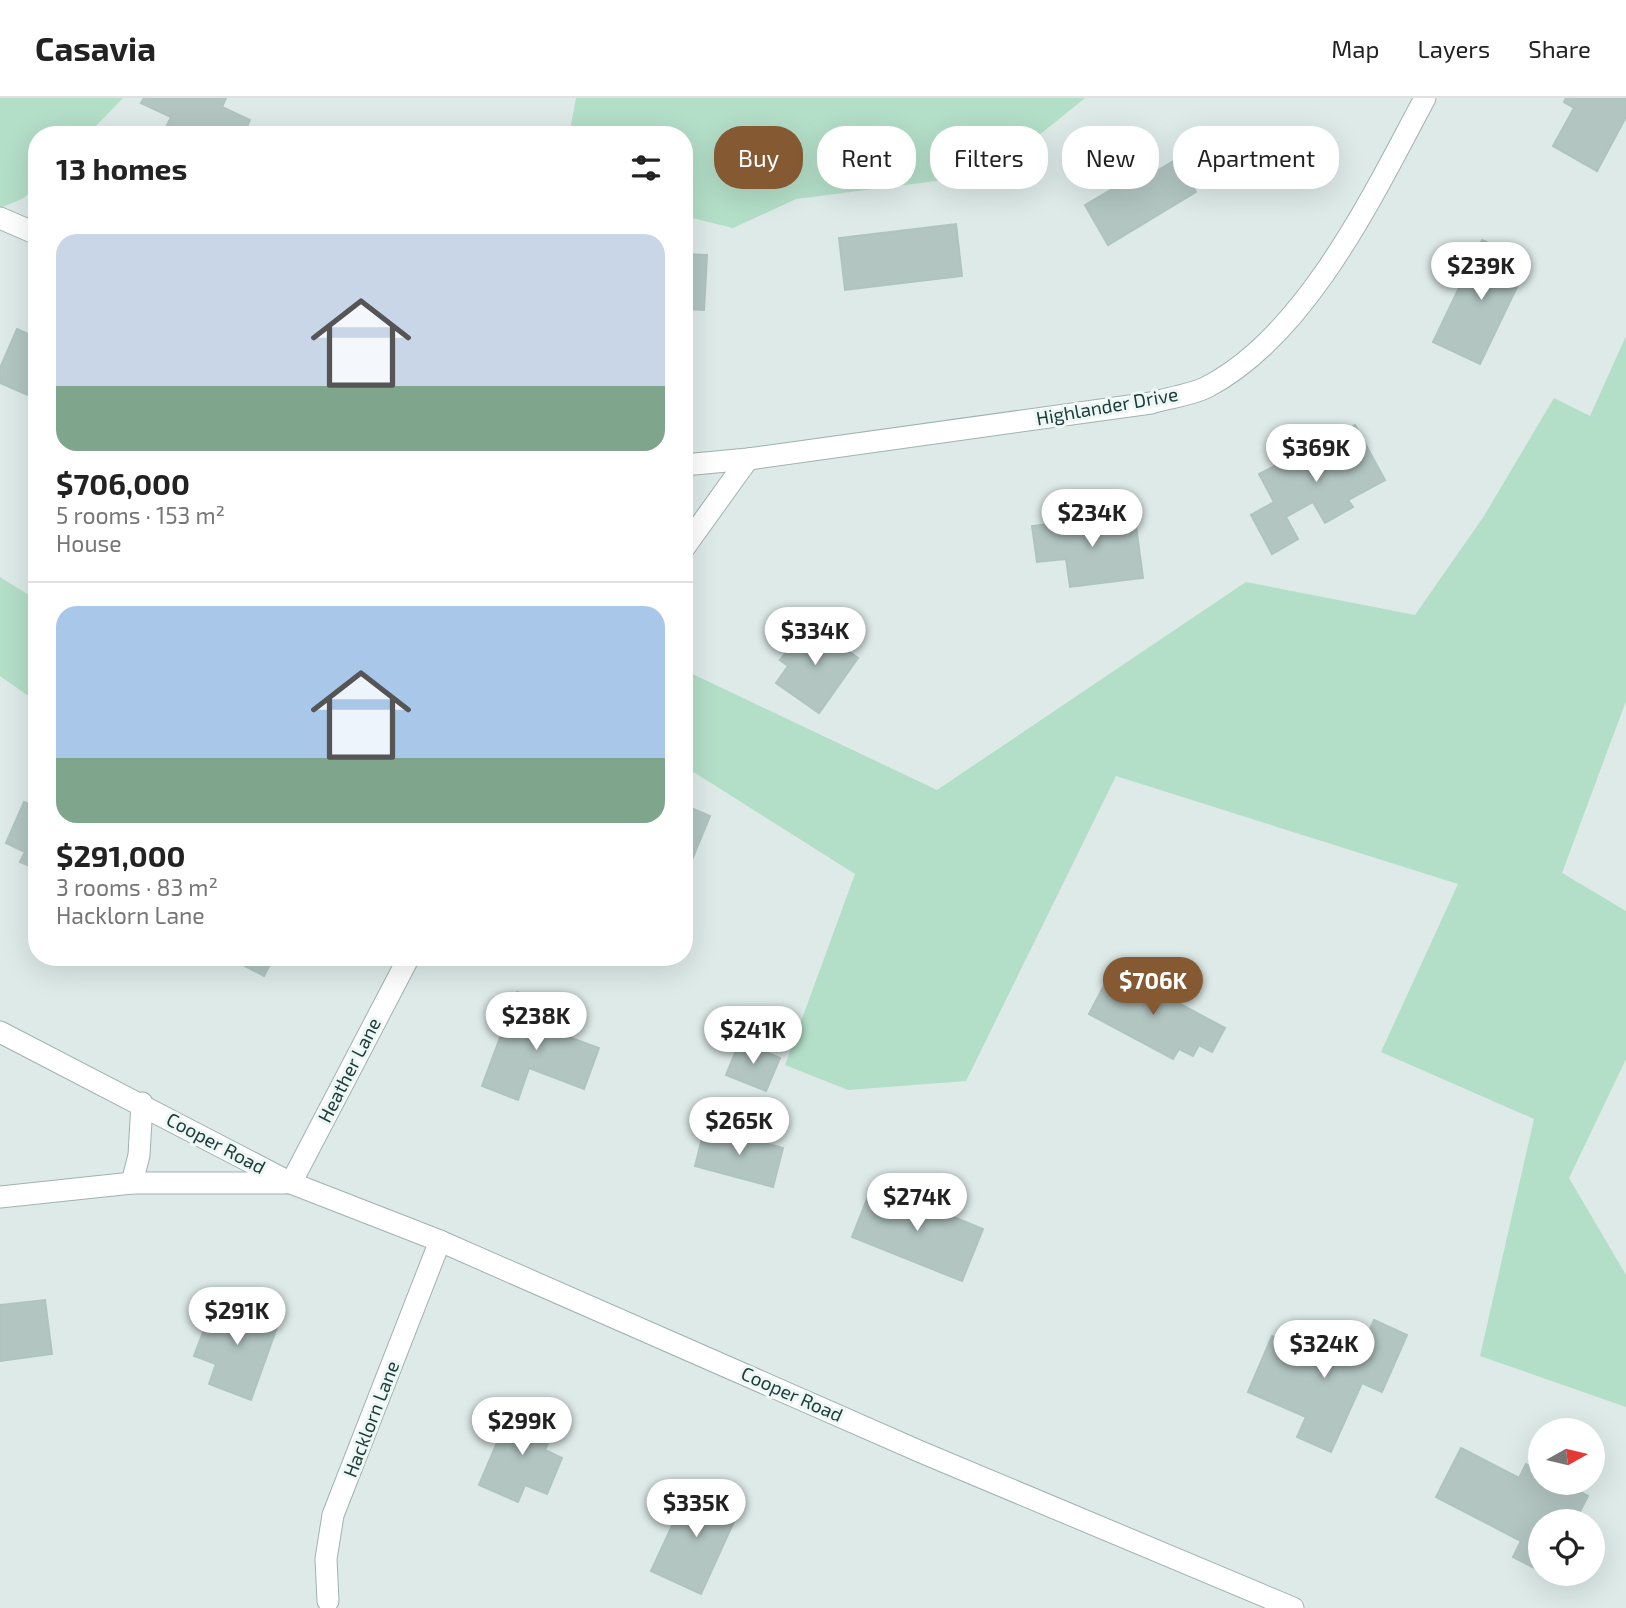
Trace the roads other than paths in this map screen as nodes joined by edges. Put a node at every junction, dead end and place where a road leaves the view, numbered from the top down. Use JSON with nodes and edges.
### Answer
{"nodes":[{"id":1,"x":1425,"y":98,"type":"edge"},
{"id":2,"x":0,"y":218,"type":"edge"},
{"id":3,"x":28,"y":230,"type":"edge"},
{"id":4,"x":748,"y":459,"type":"junction"},
{"id":5,"x":693,"y":464,"type":"edge"},
{"id":6,"x":693,"y":535,"type":"edge"},
{"id":7,"x":404,"y":966,"type":"edge"},
{"id":8,"x":0,"y":1032,"type":"edge"},
{"id":9,"x":142,"y":1103,"type":"junction"},
{"id":10,"x":132,"y":1183,"type":"junction"},
{"id":11,"x":291,"y":1183,"type":"junction"},
{"id":12,"x":0,"y":1197,"type":"edge"},
{"id":13,"x":440,"y":1241,"type":"junction"},
{"id":14,"x":328,"y":1601,"type":"dead end"},
{"id":15,"x":1293,"y":1608,"type":"edge"}],
"edges":[{"from":1,"to":4,"type":"street","name":"Highlander Drive"},
{"from":2,"to":3,"type":"street"},
{"from":4,"to":5,"type":"street","name":"Highlander Drive"},
{"from":4,"to":6,"type":"street"},
{"from":7,"to":11,"type":"street","name":"Heather Lane"},
{"from":8,"to":9,"type":"street","name":"Cooper Road"},
{"from":9,"to":10,"type":"street","name":"Cooper Road"},
{"from":9,"to":11,"type":"street","name":"Cooper Road"},
{"from":10,"to":11,"type":"street","name":"Cooper Road"},
{"from":10,"to":12,"type":"street","name":"Cooper Road"},
{"from":11,"to":13,"type":"street","name":"Cooper Road"},
{"from":13,"to":14,"type":"street","name":"Hacklorn Lane"},
{"from":13,"to":15,"type":"street","name":"Cooper Road"}]}
